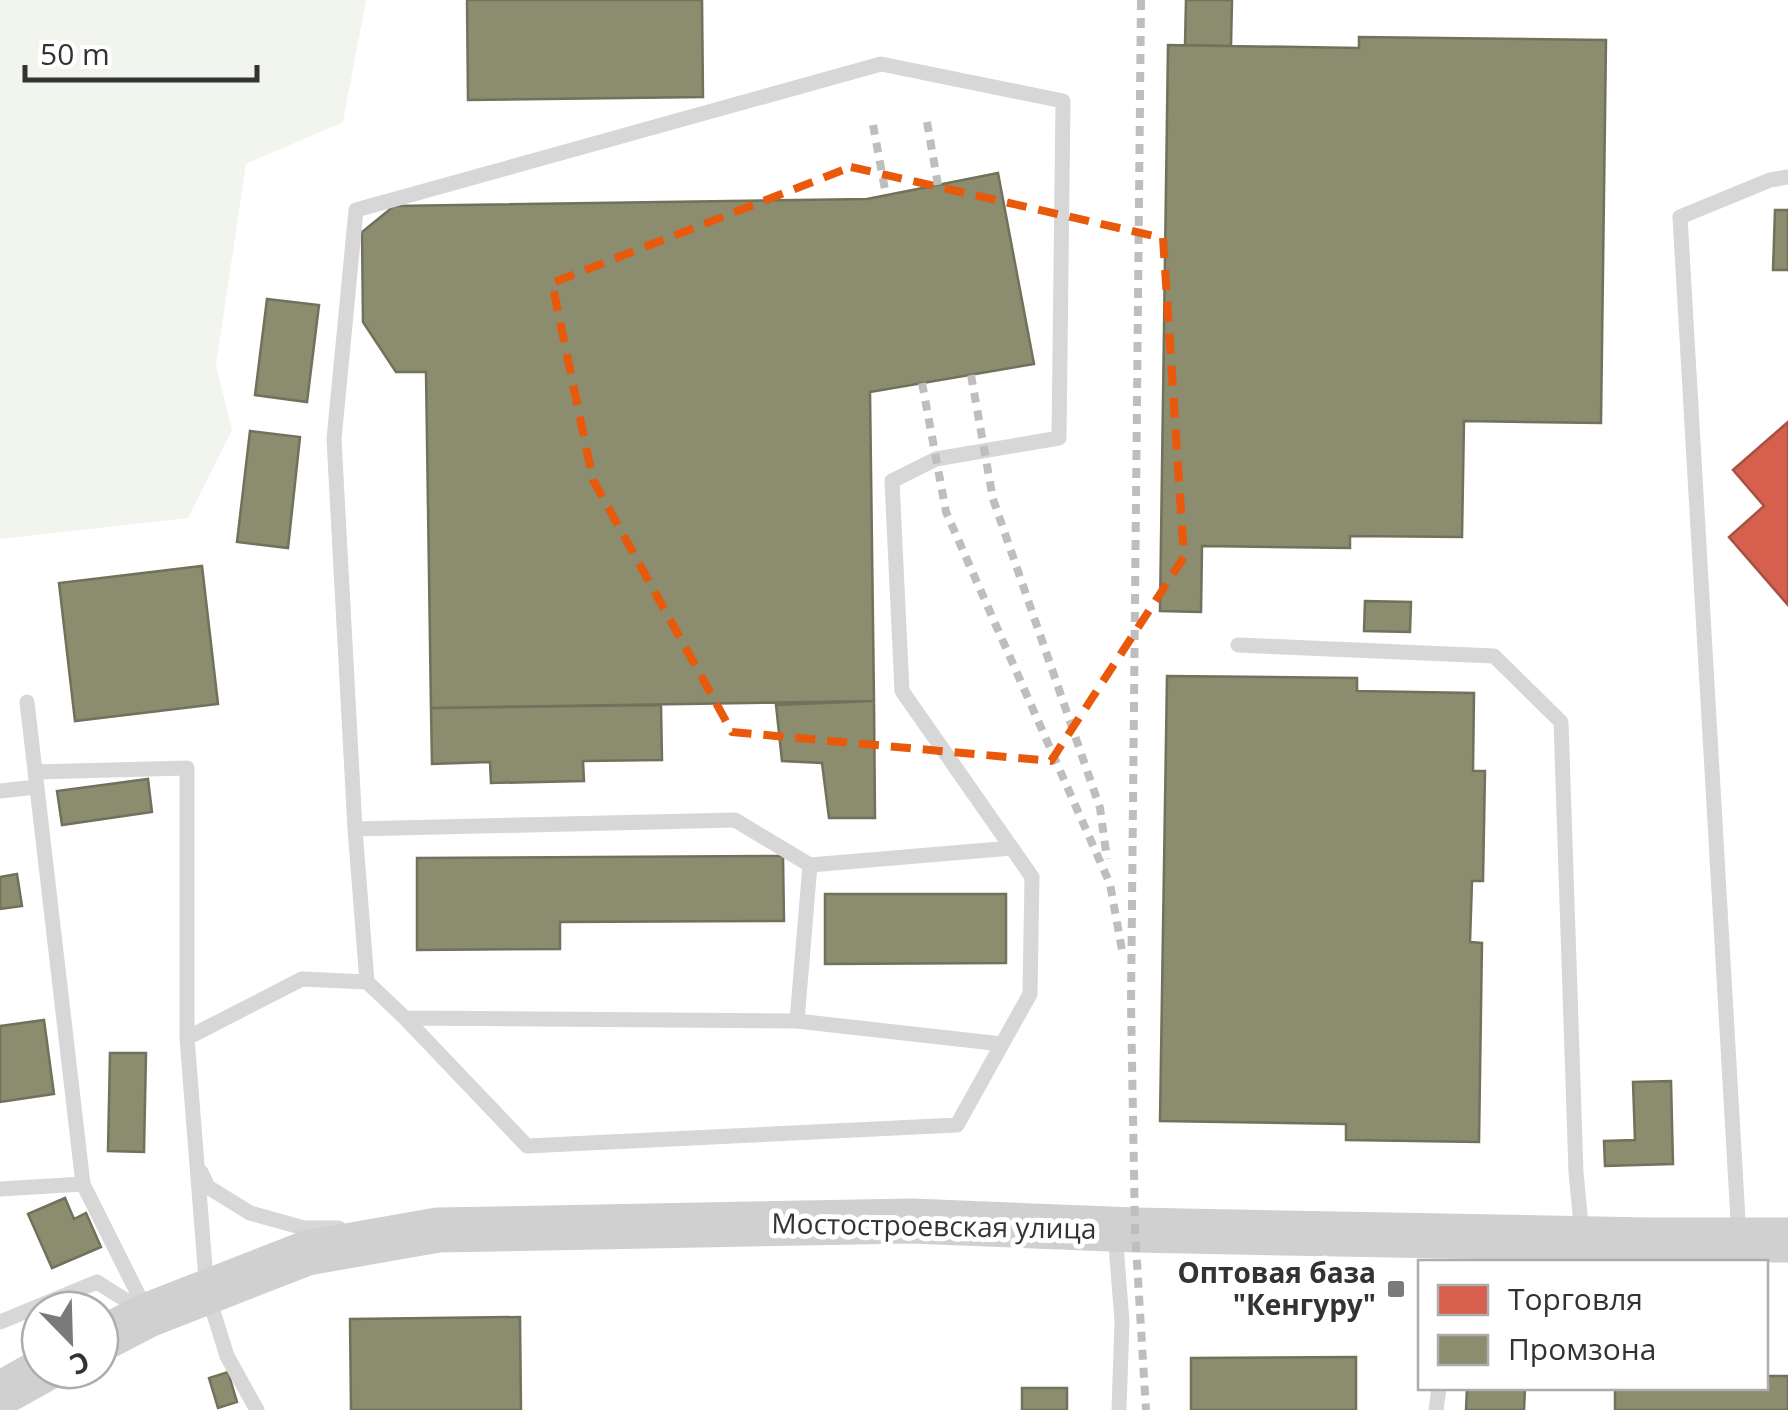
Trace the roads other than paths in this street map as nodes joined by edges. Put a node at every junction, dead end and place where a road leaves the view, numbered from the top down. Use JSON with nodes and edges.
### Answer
{"nodes":[{"id":1,"x":1788,"y":177,"type":"edge"},
{"id":2,"x":1238,"y":645,"type":"dead end"},
{"id":3,"x":27,"y":702,"type":"dead end"},
{"id":4,"x":36,"y":780,"type":"junction"},
{"id":5,"x":0,"y":792,"type":"edge"},
{"id":6,"x":356,"y":829,"type":"junction"},
{"id":7,"x":1012,"y":848,"type":"junction"},
{"id":8,"x":810,"y":864,"type":"junction"},
{"id":9,"x":367,"y":982,"type":"junction"},
{"id":10,"x":405,"y":1018,"type":"junction"},
{"id":11,"x":797,"y":1021,"type":"junction"},
{"id":12,"x":187,"y":1038,"type":"junction"},
{"id":13,"x":1002,"y":1044,"type":"junction"},
{"id":14,"x":197,"y":1164,"type":"junction"},
{"id":15,"x":83,"y":1184,"type":"junction"},
{"id":16,"x":0,"y":1189,"type":"edge"},
{"id":17,"x":1114,"y":1228,"type":"junction"},
{"id":18,"x":438,"y":1230,"type":"junction"},
{"id":19,"x":1583,"y":1239,"type":"junction"},
{"id":20,"x":1788,"y":1240,"type":"edge"},
{"id":21,"x":1739,"y":1241,"type":"junction"},
{"id":22,"x":207,"y":1292,"type":"junction"},
{"id":23,"x":148,"y":1314,"type":"junction"},
{"id":24,"x":0,"y":1322,"type":"edge"},
{"id":25,"x":120,"y":1329,"type":"edge"},
{"id":26,"x":257,"y":1410,"type":"edge"},
{"id":27,"x":1119,"y":1410,"type":"edge"}],
"edges":[{"from":1,"to":21,"type":"lane"},
{"from":2,"to":19,"type":"lane"},
{"from":3,"to":4,"type":"lane"},
{"from":4,"to":5,"type":"lane"},
{"from":4,"to":12,"type":"lane"},
{"from":4,"to":15,"type":"lane"},
{"from":6,"to":7,"type":"lane"},
{"from":6,"to":8,"type":"lane"},
{"from":6,"to":9,"type":"lane"},
{"from":7,"to":8,"type":"lane"},
{"from":7,"to":13,"type":"lane"},
{"from":8,"to":11,"type":"lane"},
{"from":9,"to":10,"type":"lane"},
{"from":9,"to":12,"type":"lane"},
{"from":10,"to":11,"type":"lane"},
{"from":10,"to":13,"type":"lane"},
{"from":11,"to":13,"type":"lane"},
{"from":12,"to":14,"type":"lane"},
{"from":14,"to":18,"type":"lane"},
{"from":14,"to":22,"type":"lane"},
{"from":15,"to":16,"type":"lane"},
{"from":15,"to":23,"type":"lane"},
{"from":17,"to":18,"type":"main road","name":"Мостостроевская улица"},
{"from":17,"to":19,"type":"main road","name":"Мостостроевская улица"},
{"from":17,"to":27,"type":"lane"},
{"from":18,"to":22,"type":"main road","name":"Мостостроевская улица"},
{"from":19,"to":21,"type":"main road","name":"Мостостроевская улица"},
{"from":20,"to":21,"type":"main road","name":"Мостостроевская улица"},
{"from":22,"to":23,"type":"main road","name":"Мостостроевская улица"},
{"from":22,"to":26,"type":"lane"},
{"from":23,"to":24,"type":"lane"},
{"from":23,"to":25,"type":"main road","name":"Мостостроевская улица"}]}
